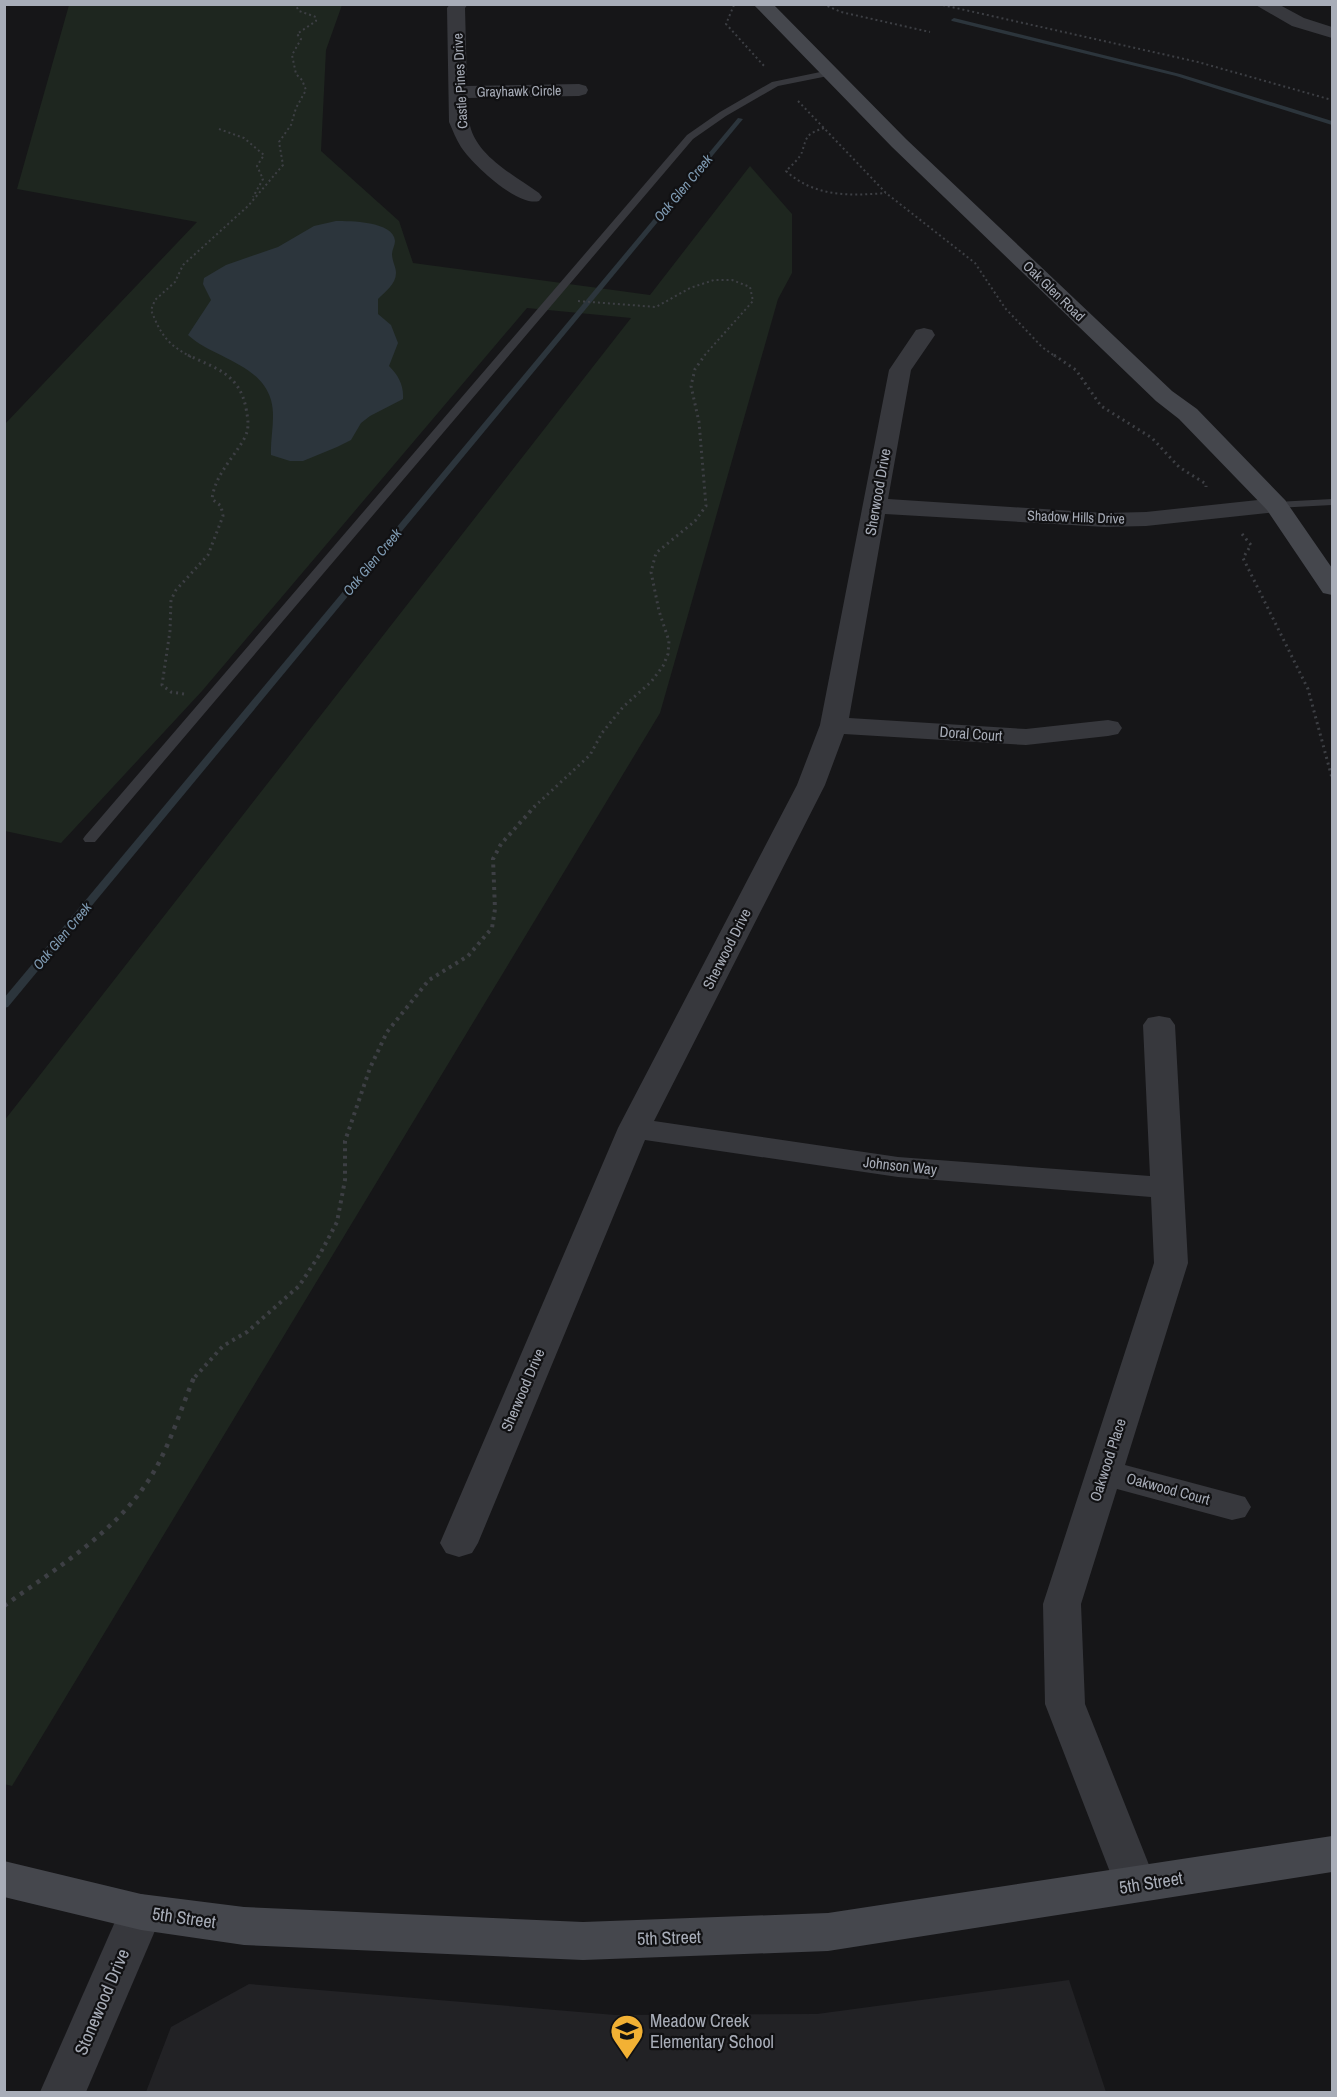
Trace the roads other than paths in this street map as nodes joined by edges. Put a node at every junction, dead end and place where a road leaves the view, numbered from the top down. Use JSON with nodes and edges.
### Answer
{"nodes":[{"id":1,"x":459,"y":4,"type":"edge"},
{"id":2,"x":762,"y":4,"type":"edge"},
{"id":3,"x":1263,"y":4,"type":"edge"},
{"id":4,"x":1332,"y":33,"type":"edge"},
{"id":5,"x":830,"y":73,"type":"junction"},
{"id":6,"x":579,"y":90,"type":"dead end"},
{"id":7,"x":459,"y":92,"type":"junction"},
{"id":8,"x":531,"y":197,"type":"dead end"},
{"id":9,"x":924,"y":335,"type":"dead end"},
{"id":10,"x":1332,"y":502,"type":"edge"},
{"id":11,"x":1276,"y":505,"type":"junction"},
{"id":12,"x":876,"y":506,"type":"junction"},
{"id":13,"x":1332,"y":588,"type":"edge"},
{"id":14,"x":834,"y":725,"type":"junction"},
{"id":15,"x":1108,"y":728,"type":"dead end"},
{"id":16,"x":90,"y":839,"type":"dead end"},
{"id":17,"x":1159,"y":1025,"type":"dead end"},
{"id":18,"x":634,"y":1128,"type":"junction"},
{"id":19,"x":1167,"y":1188,"type":"junction"},
{"id":20,"x":1104,"y":1472,"type":"junction"},
{"id":21,"x":1232,"y":1507,"type":"dead end"},
{"id":22,"x":459,"y":1543,"type":"dead end"},
{"id":23,"x":1332,"y":1854,"type":"edge"},
{"id":24,"x":4,"y":1879,"type":"edge"},
{"id":25,"x":1136,"y":1885,"type":"junction"},
{"id":26,"x":141,"y":1912,"type":"junction"},
{"id":27,"x":63,"y":2092,"type":"edge"}],
"edges":[{"from":1,"to":7,"type":"street","name":"Castle Pines Drive"},
{"from":2,"to":5,"type":"main road","name":"Oak Glen Road"},
{"from":3,"to":4,"type":"street"},
{"from":5,"to":11,"type":"main road","name":"Oak Glen Road"},
{"from":5,"to":16,"type":"lane"},
{"from":6,"to":7,"type":"street","name":"Grayhawk Circle"},
{"from":7,"to":8,"type":"street","name":"Castle Pines Drive"},
{"from":9,"to":12,"type":"street","name":"Sherwood Drive"},
{"from":10,"to":11,"type":"lane"},
{"from":11,"to":12,"type":"street","name":"Shadow Hills Drive"},
{"from":11,"to":13,"type":"main road","name":"Oak Glen Road"},
{"from":12,"to":14,"type":"street","name":"Sherwood Drive"},
{"from":14,"to":15,"type":"street","name":"Doral Court"},
{"from":14,"to":18,"type":"street","name":"Sherwood Drive"},
{"from":17,"to":19,"type":"street","name":"Oakwood Place"},
{"from":18,"to":19,"type":"street","name":"Johnson Way"},
{"from":18,"to":22,"type":"street","name":"Sherwood Drive"},
{"from":19,"to":20,"type":"street","name":"Oakwood Place"},
{"from":20,"to":21,"type":"street","name":"Oakwood Court"},
{"from":20,"to":25,"type":"street","name":"Oakwood Place"},
{"from":23,"to":25,"type":"main road","name":"5th Street"},
{"from":24,"to":26,"type":"main road","name":"5th Street"},
{"from":25,"to":26,"type":"main road","name":"5th Street"},
{"from":26,"to":27,"type":"street","name":"Stonewood Drive"}]}
